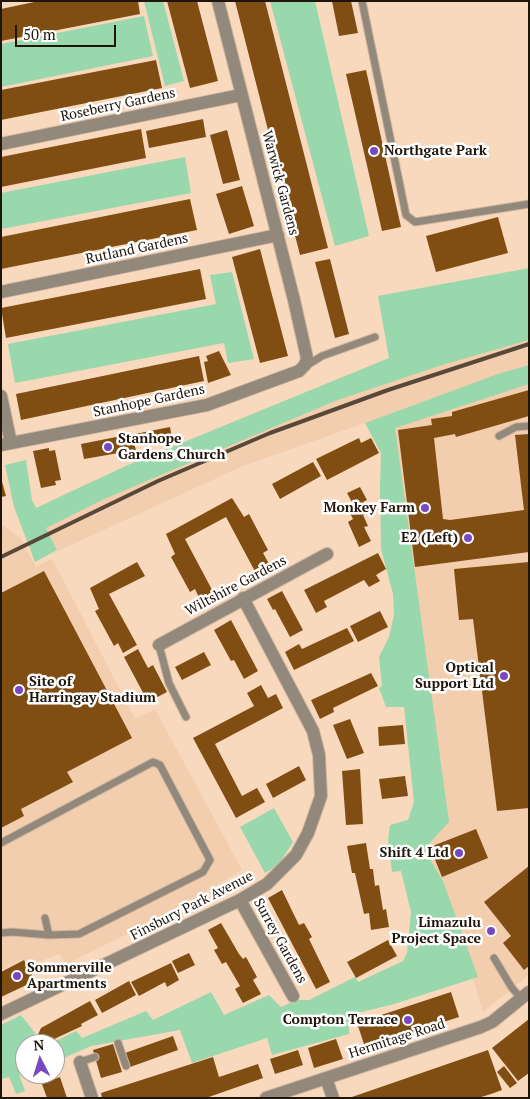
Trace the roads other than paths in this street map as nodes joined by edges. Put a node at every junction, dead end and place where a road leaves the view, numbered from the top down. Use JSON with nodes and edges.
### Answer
{"nodes":[{"id":1,"x":218,"y":1,"type":"edge"},
{"id":2,"x":362,"y":1,"type":"edge"},
{"id":3,"x":241,"y":95,"type":"junction"},
{"id":4,"x":1,"y":144,"type":"edge"},
{"id":5,"x":529,"y":204,"type":"edge"},
{"id":6,"x":278,"y":235,"type":"junction"},
{"id":7,"x":1,"y":292,"type":"edge"},
{"id":8,"x":375,"y":337,"type":"dead end"},
{"id":9,"x":299,"y":370,"type":"junction"},
{"id":10,"x":1,"y":396,"type":"edge"},
{"id":11,"x":529,"y":426,"type":"edge"},
{"id":12,"x":499,"y":436,"type":"dead end"},
{"id":13,"x":6,"y":444,"type":"edge"},
{"id":14,"x":327,"y":554,"type":"dead end"},
{"id":15,"x":243,"y":598,"type":"junction"},
{"id":16,"x":159,"y":645,"type":"joint"},
{"id":17,"x":186,"y":717,"type":"dead end"},
{"id":18,"x":1,"y":843,"type":"edge"},
{"id":19,"x":240,"y":900,"type":"junction"},
{"id":20,"x":45,"y":918,"type":"dead end"},
{"id":21,"x":1,"y":933,"type":"edge"},
{"id":22,"x":49,"y":935,"type":"junction"},
{"id":23,"x":494,"y":958,"type":"dead end"},
{"id":24,"x":525,"y":995,"type":"edge"},
{"id":25,"x":293,"y":996,"type":"dead end"},
{"id":26,"x":1,"y":1014,"type":"edge"},
{"id":27,"x":118,"y":1048,"type":"dead end"},
{"id":28,"x":95,"y":1057,"type":"dead end"},
{"id":29,"x":80,"y":1062,"type":"joint"},
{"id":30,"x":126,"y":1066,"type":"dead end"},
{"id":31,"x":326,"y":1078,"type":"junction"},
{"id":32,"x":92,"y":1098,"type":"edge"},
{"id":33,"x":266,"y":1098,"type":"edge"},
{"id":34,"x":333,"y":1098,"type":"edge"}],
"edges":[{"from":1,"to":3,"type":"street","name":"Warwick Gardens"},
{"from":2,"to":5,"type":"lane"},
{"from":3,"to":4,"type":"street","name":"Roseberry Gardens"},
{"from":3,"to":6,"type":"street","name":"Warwick Gardens"},
{"from":6,"to":7,"type":"street","name":"Rutland Gardens"},
{"from":6,"to":9,"type":"street","name":"Warwick Gardens"},
{"from":8,"to":9,"type":"lane"},
{"from":9,"to":13,"type":"street","name":"Stanhope Gardens"},
{"from":10,"to":13,"type":"street"},
{"from":11,"to":12,"type":"lane"},
{"from":14,"to":15,"type":"street","name":"Wiltshire Gardens"},
{"from":15,"to":16,"type":"street","name":"Wiltshire Gardens"},
{"from":15,"to":19,"type":"street","name":"Finsbury Park Avenue"},
{"from":16,"to":17,"type":"lane"},
{"from":18,"to":22,"type":"lane"},
{"from":19,"to":25,"type":"street","name":"Surrey Gardens"},
{"from":19,"to":26,"type":"street","name":"Finsbury Park Avenue"},
{"from":20,"to":22,"type":"lane"},
{"from":21,"to":22,"type":"lane"},
{"from":23,"to":24,"type":"lane"},
{"from":24,"to":31,"type":"street","name":"Hermitage Road"},
{"from":27,"to":30,"type":"lane"},
{"from":28,"to":29,"type":"lane"},
{"from":29,"to":32,"type":"street"},
{"from":31,"to":33,"type":"street","name":"Hermitage Road"},
{"from":31,"to":34,"type":"street"}]}
